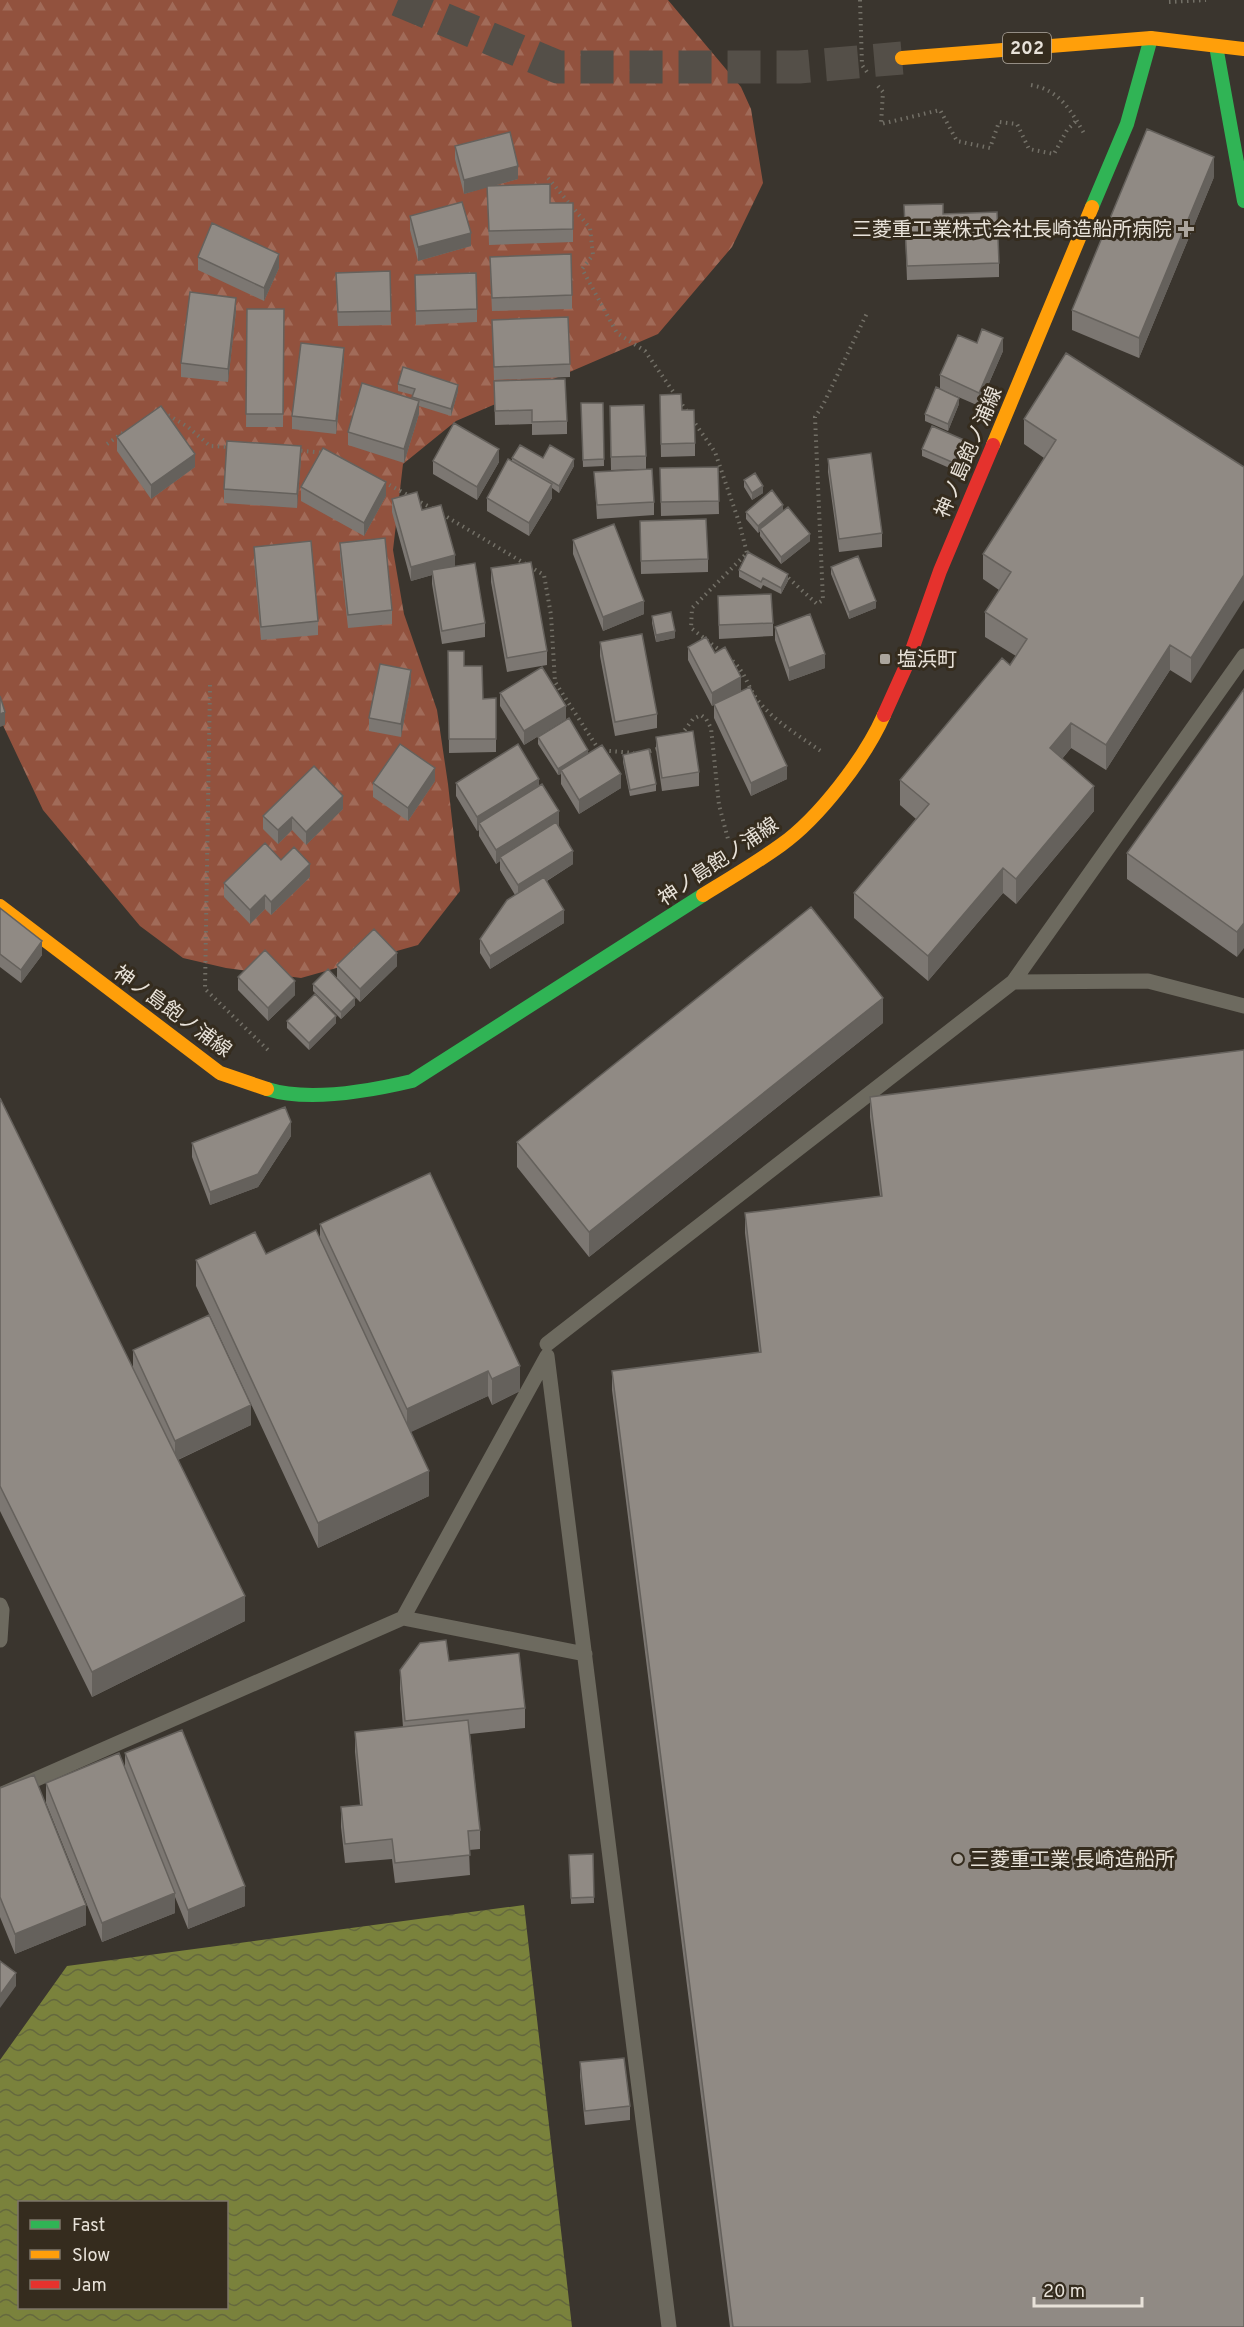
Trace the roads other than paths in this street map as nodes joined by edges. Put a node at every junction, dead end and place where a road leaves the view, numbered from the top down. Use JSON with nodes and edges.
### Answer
{"nodes":[{"id":1,"x":1151,"y":38,"type":"junction"},
{"id":2,"x":1216,"y":46,"type":"junction"},
{"id":3,"x":1244,"y":49,"type":"edge"},
{"id":4,"x":902,"y":58,"type":"tunnel mouth"},
{"id":5,"x":1244,"y":201,"type":"edge"},
{"id":6,"x":1244,"y":656,"type":"edge"},
{"id":7,"x":0,"y":906,"type":"edge"},
{"id":8,"x":1013,"y":982,"type":"junction"},
{"id":9,"x":1244,"y":1006,"type":"edge"},
{"id":10,"x":547,"y":1344,"type":"dead end"},
{"id":11,"x":0,"y":1605,"type":"edge"},
{"id":12,"x":403,"y":1618,"type":"junction"},
{"id":13,"x":0,"y":1640,"type":"edge"},
{"id":14,"x":585,"y":1654,"type":"junction"},
{"id":15,"x":0,"y":1795,"type":"edge"},
{"id":16,"x":669,"y":2327,"type":"edge"}],
"edges":[{"from":1,"to":2,"type":"main road","number":"202"},
{"from":1,"to":4,"type":"main road","number":"202"},
{"from":1,"to":7,"type":"main road","name":"神ノ島飽ノ浦線"},
{"from":2,"to":3,"type":"main road","number":"202"},
{"from":2,"to":5,"type":"main road"},
{"from":6,"to":8,"type":"lane"},
{"from":8,"to":9,"type":"lane"},
{"from":8,"to":10,"type":"lane"},
{"from":11,"to":13,"type":"lane"},
{"from":12,"to":14,"type":"lane"},
{"from":12,"to":14,"type":"lane"},
{"from":12,"to":15,"type":"lane"},
{"from":14,"to":16,"type":"lane"}]}
